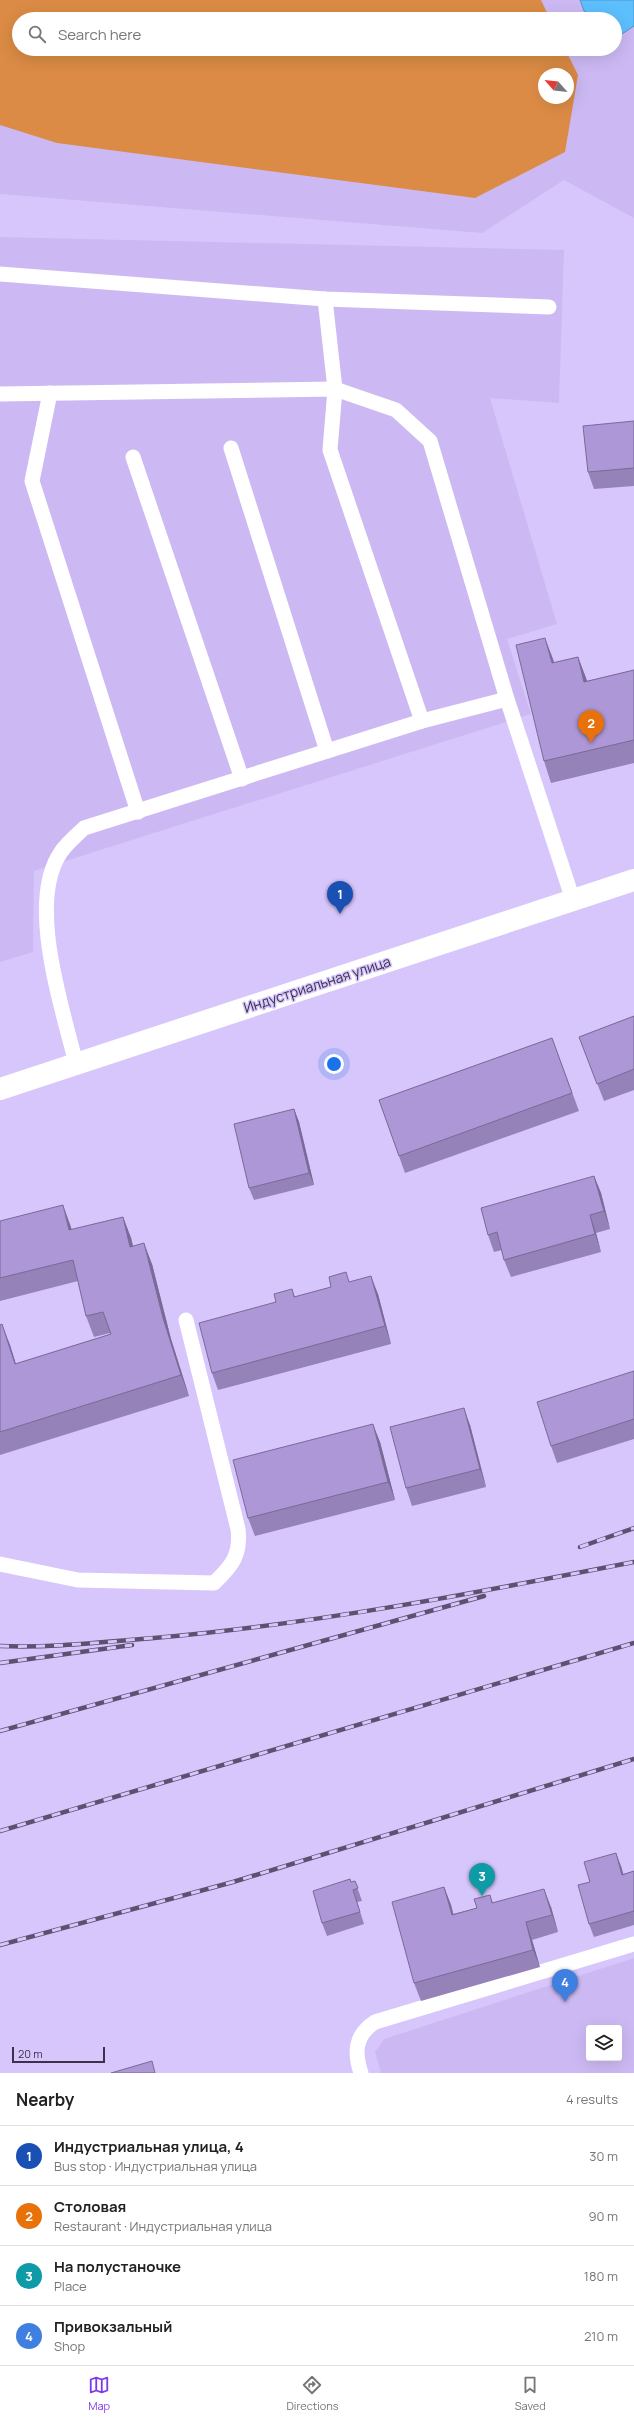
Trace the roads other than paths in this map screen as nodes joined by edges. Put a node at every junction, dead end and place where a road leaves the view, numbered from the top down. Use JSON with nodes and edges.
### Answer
{"nodes":[{"id":1,"x":0,"y":274,"type":"edge"},
{"id":2,"x":325,"y":299,"type":"junction"},
{"id":3,"x":549,"y":307,"type":"dead end"},
{"id":4,"x":335,"y":389,"type":"junction"},
{"id":5,"x":50,"y":393,"type":"junction"},
{"id":6,"x":0,"y":394,"type":"edge"},
{"id":7,"x":231,"y":448,"type":"dead end"},
{"id":8,"x":134,"y":457,"type":"dead end"},
{"id":9,"x":507,"y":699,"type":"junction"},
{"id":10,"x":422,"y":721,"type":"junction"},
{"id":11,"x":327,"y":751,"type":"junction"},
{"id":12,"x":242,"y":779,"type":"junction"},
{"id":13,"x":138,"y":812,"type":"junction"},
{"id":14,"x":634,"y":880,"type":"edge"},
{"id":15,"x":573,"y":900,"type":"junction"},
{"id":16,"x":76,"y":1064,"type":"junction"},
{"id":17,"x":0,"y":1089,"type":"edge"},
{"id":18,"x":186,"y":1320,"type":"dead end"},
{"id":19,"x":0,"y":1564,"type":"edge"},
{"id":20,"x":634,"y":1944,"type":"edge"},
{"id":21,"x":361,"y":2073,"type":"edge"}],
"edges":[{"from":1,"to":2,"type":"lane"},
{"from":2,"to":3,"type":"lane"},
{"from":2,"to":4,"type":"lane"},
{"from":4,"to":5,"type":"lane"},
{"from":4,"to":9,"type":"lane"},
{"from":4,"to":10,"type":"lane"},
{"from":5,"to":6,"type":"lane"},
{"from":5,"to":13,"type":"lane"},
{"from":7,"to":11,"type":"lane"},
{"from":8,"to":12,"type":"lane"},
{"from":9,"to":10,"type":"lane"},
{"from":9,"to":15,"type":"lane"},
{"from":10,"to":11,"type":"lane"},
{"from":11,"to":12,"type":"lane"},
{"from":12,"to":13,"type":"lane"},
{"from":13,"to":16,"type":"lane"},
{"from":14,"to":15,"type":"main road","name":"Индустриальная улица"},
{"from":15,"to":16,"type":"main road","name":"Индустриальная улица"},
{"from":16,"to":17,"type":"main road","name":"Индустриальная улица"},
{"from":18,"to":19,"type":"lane"},
{"from":20,"to":21,"type":"lane"}]}
